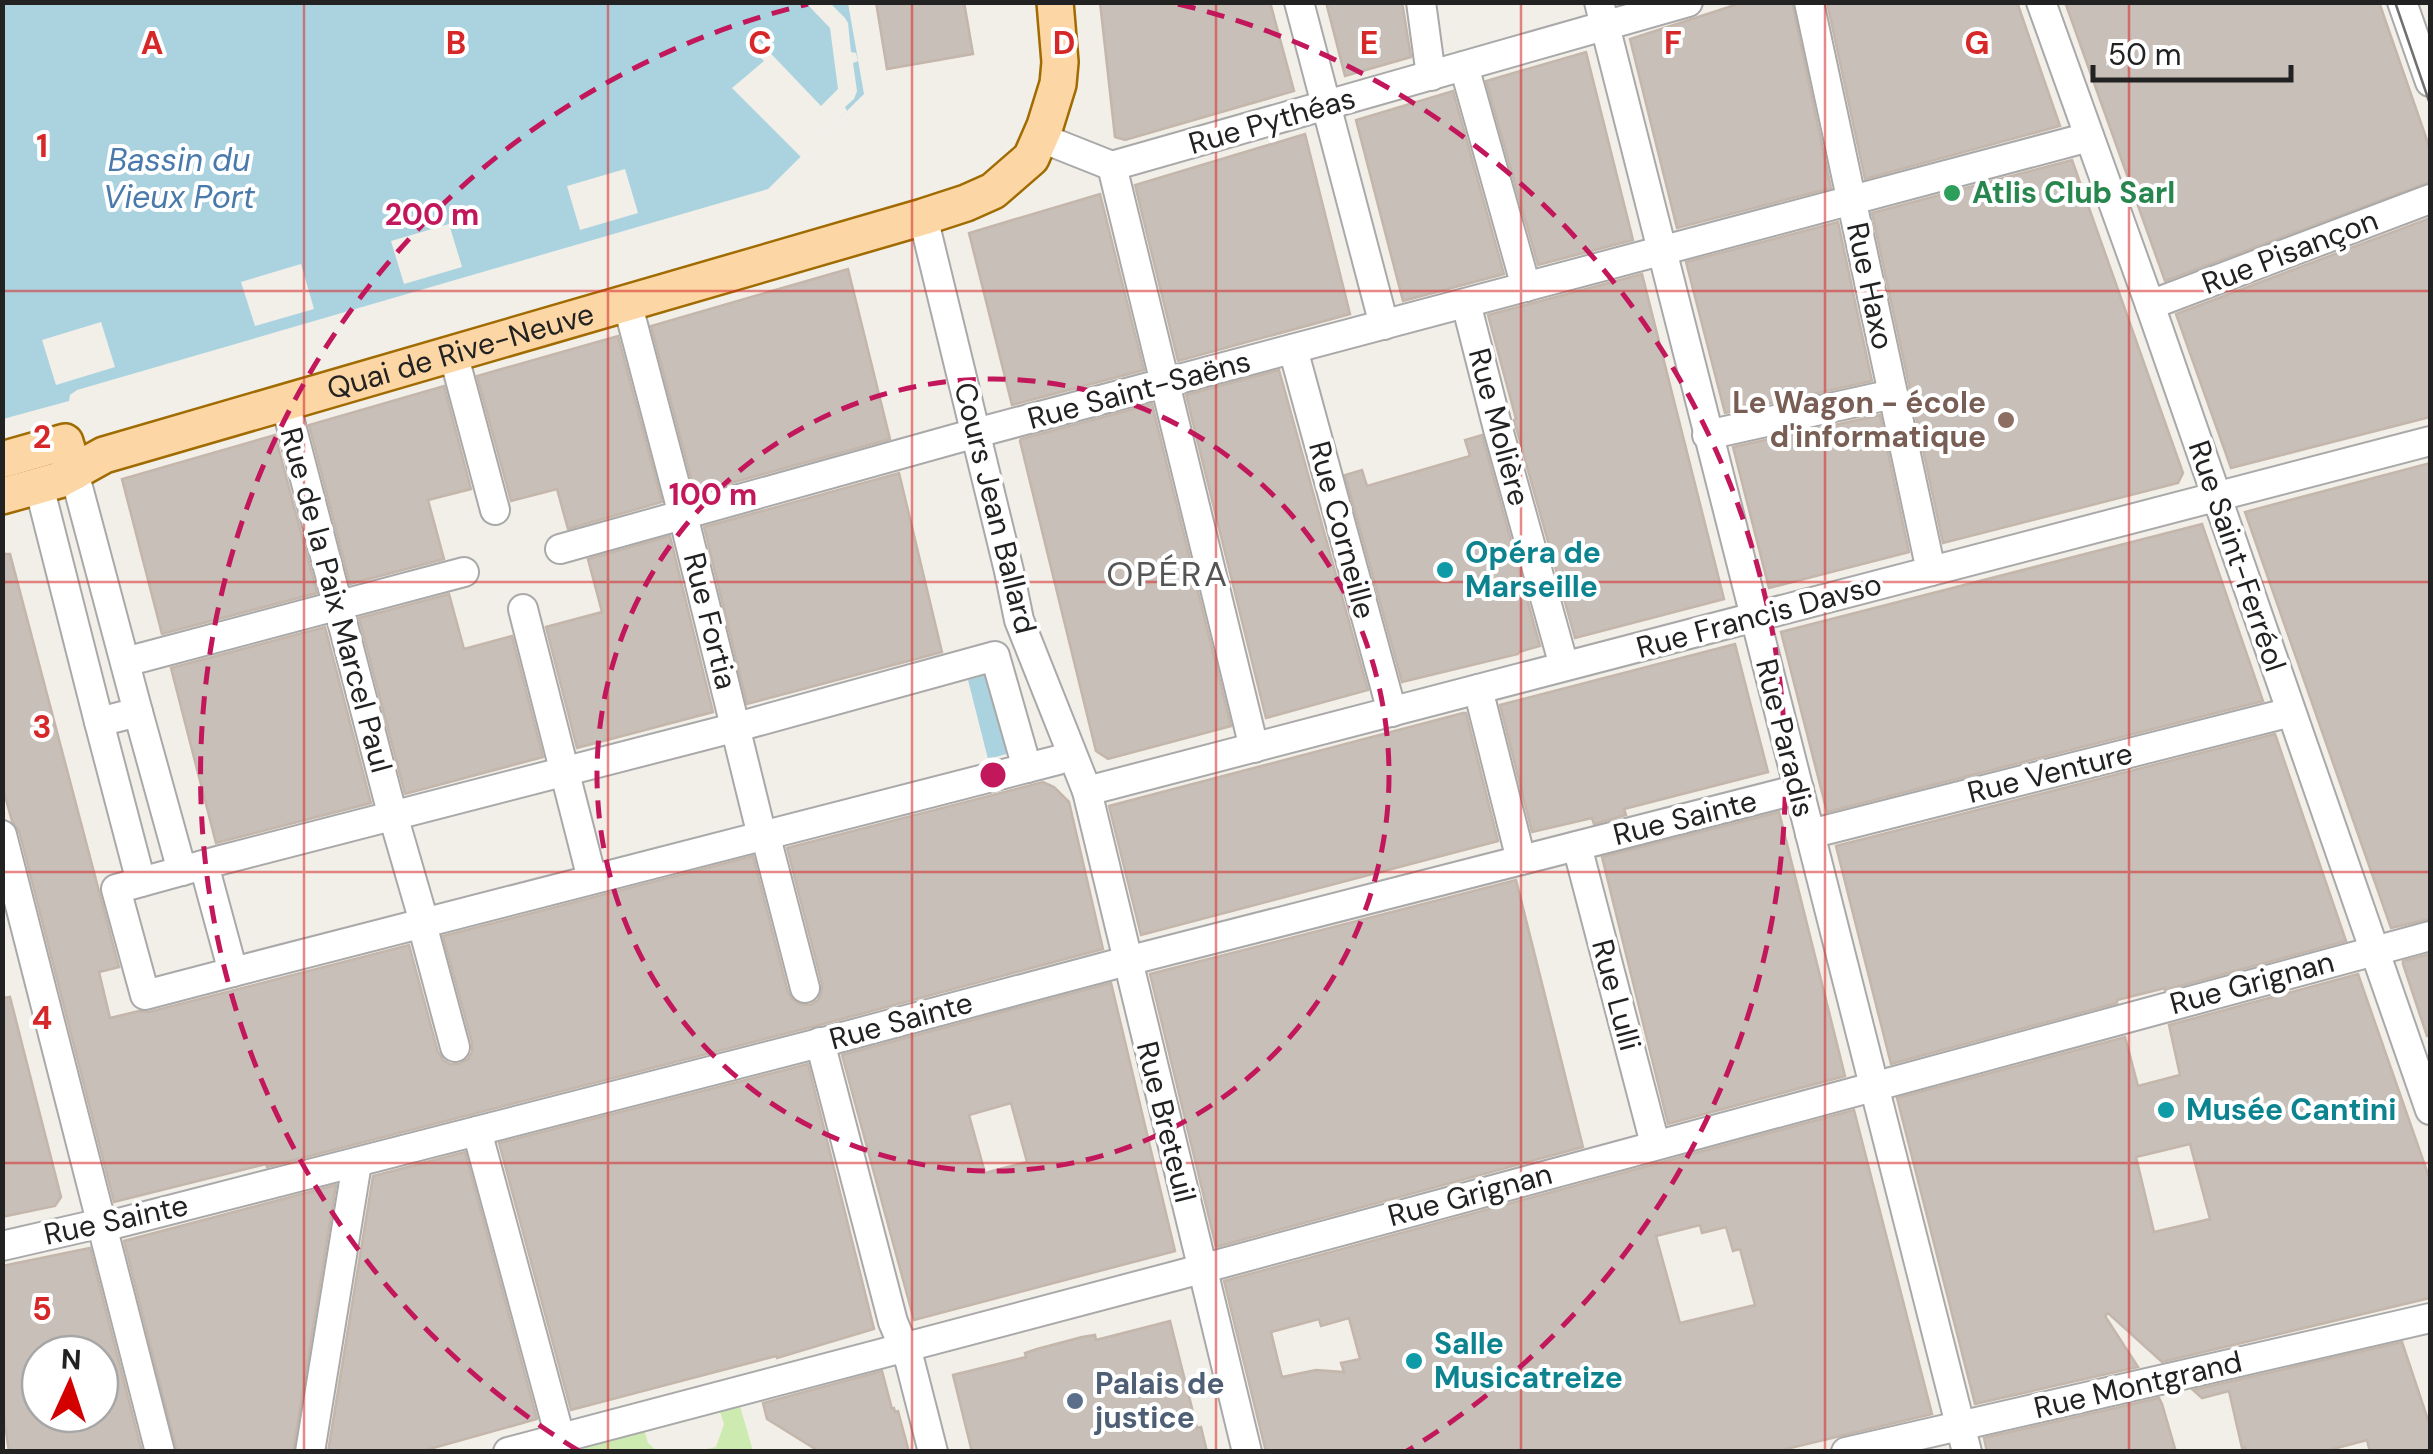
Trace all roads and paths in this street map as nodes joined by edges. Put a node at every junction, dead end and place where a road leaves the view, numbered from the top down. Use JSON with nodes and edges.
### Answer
{"nodes":[{"id":1,"x":1056,"y":2,"type":"edge"},
{"id":2,"x":1299,"y":2,"type":"edge"},
{"id":3,"x":1421,"y":2,"type":"edge"},
{"id":4,"x":1688,"y":2,"type":"edge"},
{"id":5,"x":1809,"y":2,"type":"edge"},
{"id":6,"x":2041,"y":2,"type":"edge"},
{"id":7,"x":2402,"y":2,"type":"edge"},
{"id":8,"x":1602,"y":14,"type":"edge"},
{"id":9,"x":1464,"y":66,"type":"junction"},
{"id":10,"x":1432,"y":76,"type":"junction"},
{"id":11,"x":2430,"y":82,"type":"edge"},
{"id":12,"x":1325,"y":107,"type":"junction"},
{"id":13,"x":1040,"y":137,"type":"junction"},
{"id":14,"x":2090,"y":138,"type":"junction"},
{"id":15,"x":1112,"y":166,"type":"junction"},
{"id":16,"x":2430,"y":200,"type":"edge"},
{"id":17,"x":1852,"y":201,"type":"junction"},
{"id":18,"x":924,"y":217,"type":"junction"},
{"id":19,"x":1661,"y":251,"type":"junction"},
{"id":20,"x":1526,"y":287,"type":"junction"},
{"id":21,"x":626,"y":302,"type":"junction"},
{"id":22,"x":1466,"y":303,"type":"junction"},
{"id":23,"x":2150,"y":305,"type":"junction"},
{"id":24,"x":1384,"y":325,"type":"junction"},
{"id":25,"x":1293,"y":349,"type":"junction"},
{"id":26,"x":452,"y":353,"type":"junction"},
{"id":27,"x":1165,"y":383,"type":"junction"},
{"id":28,"x":1893,"y":394,"type":"junction"},
{"id":29,"x":285,"y":402,"type":"junction"},
{"id":30,"x":976,"y":433,"type":"junction"},
{"id":31,"x":1707,"y":436,"type":"junction"},
{"id":32,"x":2430,"y":441,"type":"edge"},
{"id":33,"x":70,"y":457,"type":"junction"},
{"id":34,"x":2,"y":460,"type":"edge"},
{"id":35,"x":39,"y":486,"type":"junction"},
{"id":36,"x":2,"y":496,"type":"edge"},
{"id":37,"x":2216,"y":496,"type":"junction"},
{"id":38,"x":495,"y":510,"type":"dead end"},
{"id":39,"x":683,"y":515,"type":"junction"},
{"id":40,"x":560,"y":549,"type":"dead end"},
{"id":41,"x":1931,"y":570,"type":"junction"},
{"id":42,"x":464,"y":572,"type":"dead end"},
{"id":43,"x":339,"y":607,"type":"junction"},
{"id":44,"x":522,"y":609,"type":"dead end"},
{"id":45,"x":1754,"y":617,"type":"junction"},
{"id":46,"x":1028,"y":646,"type":"junction"},
{"id":47,"x":995,"y":656,"type":"junction"},
{"id":48,"x":125,"y":662,"type":"junction"},
{"id":49,"x":1564,"y":666,"type":"junction"},
{"id":50,"x":1478,"y":689,"type":"junction"},
{"id":51,"x":138,"y":712,"type":"junction"},
{"id":52,"x":1392,"y":712,"type":"junction"},
{"id":53,"x":2291,"y":712,"type":"junction"},
{"id":54,"x":735,"y":717,"type":"junction"},
{"id":55,"x":100,"y":722,"type":"junction"},
{"id":56,"x":1254,"y":748,"type":"junction"},
{"id":57,"x":1058,"y":760,"type":"dead end"},
{"id":58,"x":562,"y":763,"type":"junction"},
{"id":59,"x":1027,"y":768,"type":"junction"},
{"id":60,"x":1798,"y":789,"type":"junction"},
{"id":61,"x":1087,"y":791,"type":"junction"},
{"id":62,"x":391,"y":807,"type":"junction"},
{"id":63,"x":1810,"y":834,"type":"junction"},
{"id":64,"x":2,"y":835,"type":"edge"},
{"id":65,"x":765,"y":840,"type":"junction"},
{"id":66,"x":1577,"y":846,"type":"junction"},
{"id":67,"x":1521,"y":860,"type":"junction"},
{"id":68,"x":193,"y":868,"type":"junction"},
{"id":69,"x":592,"y":879,"type":"junction"},
{"id":70,"x":8,"y":880,"type":"edge"},
{"id":71,"x":141,"y":882,"type":"junction"},
{"id":72,"x":424,"y":929,"type":"junction"},
{"id":73,"x":2430,"y":936,"type":"edge"},
{"id":74,"x":2374,"y":950,"type":"junction"},
{"id":75,"x":1127,"y":960,"type":"junction"},
{"id":76,"x":233,"y":972,"type":"junction"},
{"id":77,"x":805,"y":988,"type":"dead end"},
{"id":78,"x":820,"y":1042,"type":"junction"},
{"id":79,"x":455,"y":1047,"type":"dead end"},
{"id":80,"x":1873,"y":1085,"type":"junction"},
{"id":81,"x":2430,"y":1110,"type":"edge"},
{"id":82,"x":477,"y":1131,"type":"junction"},
{"id":83,"x":1655,"y":1144,"type":"junction"},
{"id":84,"x":357,"y":1163,"type":"junction"},
{"id":85,"x":102,"y":1224,"type":"junction"},
{"id":86,"x":2,"y":1246,"type":"edge"},
{"id":87,"x":1202,"y":1268,"type":"junction"},
{"id":88,"x":2430,"y":1318,"type":"edge"},
{"id":89,"x":903,"y":1346,"type":"junction"},
{"id":90,"x":1963,"y":1439,"type":"edge"},
{"id":91,"x":562,"y":1445,"type":"edge"},
{"id":92,"x":160,"y":1452,"type":"edge"},
{"id":93,"x":310,"y":1452,"type":"edge"},
{"id":94,"x":508,"y":1452,"type":"edge"},
{"id":95,"x":933,"y":1452,"type":"edge"},
{"id":96,"x":1247,"y":1452,"type":"edge"},
{"id":97,"x":1846,"y":1452,"type":"edge"}],
"edges":[{"from":1,"to":13,"type":"main road","name":"Quai de Rive-Neuve"},
{"from":2,"to":12,"type":"street"},
{"from":3,"to":10,"type":"street"},
{"from":4,"to":8,"type":"street","name":"Rue Pythéas"},
{"from":5,"to":17,"type":"street","name":"Rue Haxo"},
{"from":6,"to":14,"type":"street","name":"Rue Saint-Ferréol"},
{"from":7,"to":11,"type":"street"},
{"from":8,"to":9,"type":"street","name":"Rue Pythéas"},
{"from":8,"to":19,"type":"street","name":"Rue Paradis"},
{"from":9,"to":10,"type":"street","name":"Rue Pythéas"},
{"from":9,"to":20,"type":"street"},
{"from":10,"to":12,"type":"street","name":"Rue Pythéas"},
{"from":12,"to":15,"type":"street","name":"Rue Pythéas"},
{"from":12,"to":24,"type":"street"},
{"from":13,"to":15,"type":"street"},
{"from":13,"to":18,"type":"main road","name":"Quai de Rive-Neuve"},
{"from":14,"to":17,"type":"street","name":"Rue Saint-Saëns"},
{"from":14,"to":23,"type":"street","name":"Rue Saint-Ferréol"},
{"from":15,"to":27,"type":"street"},
{"from":16,"to":23,"type":"street","name":"Rue Pisançon"},
{"from":17,"to":19,"type":"street","name":"Rue Saint-Saëns"},
{"from":17,"to":28,"type":"street","name":"Rue Haxo"},
{"from":18,"to":21,"type":"main road","name":"Quai de Rive-Neuve"},
{"from":18,"to":30,"type":"street","name":"Cours Jean Ballard"},
{"from":19,"to":20,"type":"street","name":"Rue Saint-Saëns"},
{"from":19,"to":31,"type":"street","name":"Rue Paradis"},
{"from":20,"to":22,"type":"street","name":"Rue Saint-Saëns"},
{"from":21,"to":26,"type":"main road","name":"Quai de Rive-Neuve"},
{"from":21,"to":39,"type":"street","name":"Rue Fortia"},
{"from":22,"to":24,"type":"street","name":"Rue Saint-Saëns"},
{"from":22,"to":49,"type":"street","name":"Rue Molière"},
{"from":23,"to":37,"type":"street","name":"Rue Saint-Ferréol"},
{"from":24,"to":25,"type":"street","name":"Rue Saint-Saëns"},
{"from":25,"to":27,"type":"street","name":"Rue Saint-Saëns"},
{"from":25,"to":52,"type":"street","name":"Rue Corneille"},
{"from":26,"to":29,"type":"main road","name":"Quai de Rive-Neuve"},
{"from":26,"to":38,"type":"street"},
{"from":27,"to":30,"type":"street","name":"Rue Saint-Saëns"},
{"from":27,"to":56,"type":"street"},
{"from":28,"to":31,"type":"street"},
{"from":28,"to":41,"type":"street","name":"Rue Haxo"},
{"from":29,"to":33,"type":"main road","name":"Quai de Rive-Neuve"},
{"from":29,"to":43,"type":"street","name":"Rue de la Paix Marcel Paul"},
{"from":30,"to":39,"type":"street","name":"Rue Saint-Saëns"},
{"from":30,"to":46,"type":"street","name":"Cours Jean Ballard"},
{"from":31,"to":45,"type":"street","name":"Rue Paradis"},
{"from":32,"to":37,"type":"street","name":"Rue Francis Davso"},
{"from":33,"to":34,"type":"main road","name":"Quai de Rive-Neuve"},
{"from":33,"to":35,"type":"main road","name":"Quai de Rive-Neuve"},
{"from":33,"to":48,"type":"street"},
{"from":35,"to":36,"type":"main road","name":"Quai de Rive-Neuve"},
{"from":35,"to":55,"type":"street"},
{"from":37,"to":41,"type":"street","name":"Rue Francis Davso"},
{"from":37,"to":53,"type":"street","name":"Rue Saint-Ferréol"},
{"from":39,"to":40,"type":"street","name":"Rue Saint-Saëns"},
{"from":39,"to":54,"type":"street","name":"Rue Fortia"},
{"from":41,"to":45,"type":"street","name":"Rue Francis Davso"},
{"from":42,"to":43,"type":"street"},
{"from":43,"to":48,"type":"street"},
{"from":43,"to":62,"type":"street","name":"Rue de la Paix Marcel Paul"},
{"from":44,"to":58,"type":"street"},
{"from":45,"to":49,"type":"street","name":"Rue Francis Davso"},
{"from":45,"to":60,"type":"street","name":"Rue Paradis"},
{"from":46,"to":47,"type":"street"},
{"from":46,"to":61,"type":"street","name":"Cours Jean Ballard"},
{"from":47,"to":54,"type":"street"},
{"from":47,"to":59,"type":"street"},
{"from":48,"to":51,"type":"street"},
{"from":49,"to":50,"type":"street","name":"Rue Francis Davso"},
{"from":50,"to":52,"type":"street","name":"Rue Francis Davso"},
{"from":50,"to":67,"type":"street"},
{"from":51,"to":55,"type":"street"},
{"from":51,"to":68,"type":"street"},
{"from":52,"to":56,"type":"street","name":"Rue Francis Davso"},
{"from":53,"to":63,"type":"street","name":"Rue Venture"},
{"from":53,"to":74,"type":"street","name":"Rue Saint-Ferréol"},
{"from":54,"to":58,"type":"street"},
{"from":54,"to":65,"type":"street","name":"Rue Fortia"},
{"from":55,"to":71,"type":"street"},
{"from":56,"to":61,"type":"street","name":"Rue Francis Davso"},
{"from":57,"to":59,"type":"street"},
{"from":58,"to":62,"type":"street"},
{"from":58,"to":69,"type":"street"},
{"from":59,"to":65,"type":"street"},
{"from":60,"to":63,"type":"street","name":"Rue Paradis"},
{"from":60,"to":66,"type":"street","name":"Rue Sainte"},
{"from":61,"to":75,"type":"street","name":"Rue Breteuil"},
{"from":62,"to":68,"type":"street"},
{"from":62,"to":72,"type":"street","name":"Rue de la Paix Marcel Paul"},
{"from":63,"to":80,"type":"street","name":"Rue Paradis"},
{"from":64,"to":70,"type":"street"},
{"from":65,"to":69,"type":"street"},
{"from":65,"to":77,"type":"street"},
{"from":66,"to":67,"type":"street","name":"Rue Sainte"},
{"from":66,"to":83,"type":"street","name":"Rue Lulli"},
{"from":67,"to":75,"type":"street","name":"Rue Sainte"},
{"from":68,"to":71,"type":"street"},
{"from":68,"to":76,"type":"street"},
{"from":69,"to":72,"type":"street"},
{"from":70,"to":85,"type":"street"},
{"from":71,"to":76,"type":"street"},
{"from":72,"to":76,"type":"street"},
{"from":72,"to":79,"type":"street"},
{"from":73,"to":74,"type":"street","name":"Rue Grignan"},
{"from":74,"to":80,"type":"street","name":"Rue Grignan"},
{"from":74,"to":81,"type":"street","name":"Rue Saint-Ferréol"},
{"from":75,"to":78,"type":"street","name":"Rue Sainte"},
{"from":75,"to":87,"type":"street","name":"Rue Breteuil"},
{"from":78,"to":82,"type":"street","name":"Rue Sainte"},
{"from":78,"to":89,"type":"street"},
{"from":80,"to":83,"type":"street","name":"Rue Grignan"},
{"from":80,"to":90,"type":"street","name":"Rue Paradis"},
{"from":82,"to":84,"type":"street","name":"Rue Sainte"},
{"from":82,"to":91,"type":"street"},
{"from":83,"to":87,"type":"street","name":"Rue Grignan"},
{"from":84,"to":85,"type":"street","name":"Rue Sainte"},
{"from":84,"to":93,"type":"street"},
{"from":85,"to":86,"type":"street","name":"Rue Sainte"},
{"from":85,"to":92,"type":"street"},
{"from":87,"to":89,"type":"street","name":"Rue Grignan"},
{"from":87,"to":96,"type":"street","name":"Rue Breteuil"},
{"from":88,"to":90,"type":"street","name":"Rue Montgrand"},
{"from":89,"to":91,"type":"street","name":"Rue Grignan"},
{"from":89,"to":95,"type":"street"},
{"from":90,"to":97,"type":"street","name":"Rue Montgrand"},
{"from":91,"to":94,"type":"street","name":"Rue Grignan"}]}
